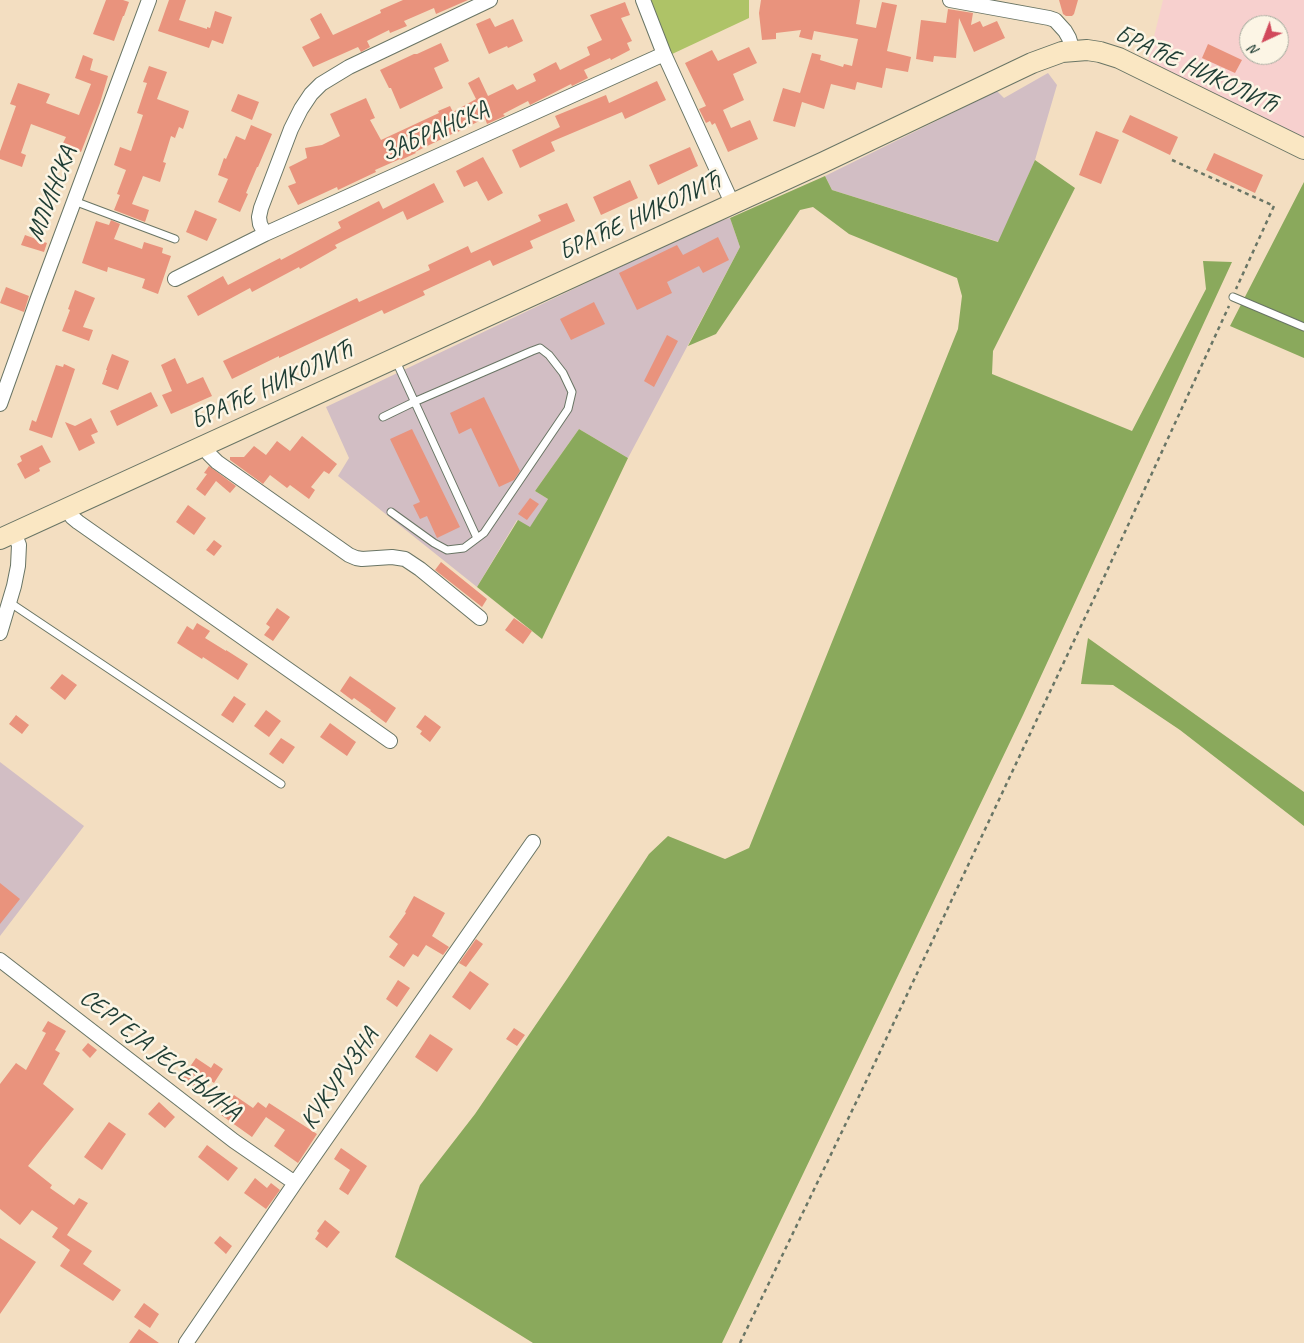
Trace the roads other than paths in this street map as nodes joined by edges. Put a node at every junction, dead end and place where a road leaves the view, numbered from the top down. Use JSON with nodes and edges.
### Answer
{"nodes":[{"id":1,"x":149,"y":0,"type":"edge"},
{"id":2,"x":490,"y":0,"type":"edge"},
{"id":3,"x":643,"y":0,"type":"edge"},
{"id":4,"x":950,"y":0,"type":"edge"},
{"id":5,"x":1072,"y":51,"type":"junction"},
{"id":6,"x":664,"y":54,"type":"junction"},
{"id":7,"x":1304,"y":150,"type":"edge"},
{"id":8,"x":74,"y":201,"type":"junction"},
{"id":9,"x":732,"y":203,"type":"junction"},
{"id":10,"x":264,"y":234,"type":"junction"},
{"id":11,"x":175,"y":239,"type":"dead end"},
{"id":12,"x":175,"y":280,"type":"dead end"},
{"id":13,"x":1233,"y":296,"type":"road end"},
{"id":14,"x":1304,"y":327,"type":"edge"},
{"id":15,"x":395,"y":359,"type":"junction"},
{"id":16,"x":1,"y":400,"type":"edge"},
{"id":17,"x":414,"y":402,"type":"junction"},
{"id":18,"x":382,"y":418,"type":"dead end"},
{"id":19,"x":204,"y":446,"type":"junction"},
{"id":20,"x":67,"y":509,"type":"junction"},
{"id":21,"x":390,"y":512,"type":"dead end"},
{"id":22,"x":7,"y":536,"type":"edge"},
{"id":23,"x":477,"y":538,"type":"junction"},
{"id":24,"x":10,"y":602,"type":"junction"},
{"id":25,"x":480,"y":618,"type":"dead end"},
{"id":26,"x":0,"y":633,"type":"edge"},
{"id":27,"x":390,"y":740,"type":"dead end"},
{"id":28,"x":281,"y":784,"type":"dead end"},
{"id":29,"x":533,"y":842,"type":"dead end"},
{"id":30,"x":0,"y":960,"type":"edge"},
{"id":31,"x":295,"y":1183,"type":"junction"},
{"id":32,"x":186,"y":1343,"type":"edge"}],
"edges":[{"from":1,"to":8,"type":"street","name":"МЛИНСКА"},
{"from":2,"to":10,"type":"street"},
{"from":3,"to":6,"type":"street"},
{"from":4,"to":5,"type":"street"},
{"from":5,"to":7,"type":"main road","name":"БРАЋЕ НИКОЛИЋ"},
{"from":5,"to":9,"type":"main road","name":"БРАЋЕ НИКОЛИЋ"},
{"from":6,"to":9,"type":"street"},
{"from":6,"to":10,"type":"street","name":"ЗАБРАНСКА"},
{"from":8,"to":11,"type":"lane"},
{"from":8,"to":16,"type":"street","name":"МЛИНСКА"},
{"from":9,"to":15,"type":"main road","name":"БРАЋЕ НИКОЛИЋ"},
{"from":10,"to":12,"type":"street","name":"ЗАБРАНСКА"},
{"from":13,"to":14,"type":"lane"},
{"from":15,"to":17,"type":"lane"},
{"from":15,"to":19,"type":"main road","name":"БРАЋЕ НИКОЛИЋ"},
{"from":17,"to":18,"type":"lane"},
{"from":17,"to":23,"type":"lane"},
{"from":17,"to":23,"type":"lane"},
{"from":19,"to":20,"type":"main road","name":"БРАЋЕ НИКОЛИЋ"},
{"from":19,"to":25,"type":"street"},
{"from":20,"to":22,"type":"main road","name":"БРАЋЕ НИКОЛИЋ"},
{"from":20,"to":27,"type":"street"},
{"from":21,"to":23,"type":"lane"},
{"from":22,"to":24,"type":"street"},
{"from":24,"to":26,"type":"street"},
{"from":24,"to":28,"type":"lane"},
{"from":29,"to":31,"type":"street","name":"КУКУРУЗНА"},
{"from":30,"to":31,"type":"street","name":"СЕРГЕЈА ЈЕСЕЊИНА"},
{"from":31,"to":32,"type":"street","name":"КУКУРУЗНА"}]}
